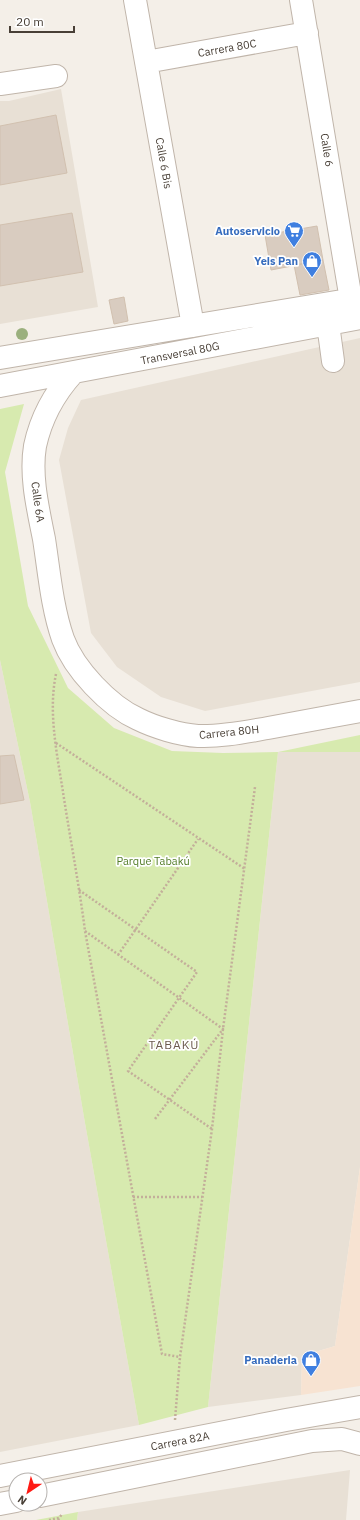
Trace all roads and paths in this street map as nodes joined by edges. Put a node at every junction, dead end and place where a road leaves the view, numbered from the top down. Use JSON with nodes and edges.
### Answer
{"nodes":[{"id":1,"x":135,"y":0,"type":"edge"},
{"id":2,"x":301,"y":0,"type":"edge"},
{"id":3,"x":307,"y":34,"type":"junction"},
{"id":4,"x":146,"y":62,"type":"junction"},
{"id":5,"x":56,"y":76,"type":"dead end"},
{"id":6,"x":0,"y":84,"type":"edge"},
{"id":7,"x":357,"y":306,"type":"edge"},
{"id":8,"x":328,"y":324,"type":"junction"},
{"id":9,"x":193,"y":326,"type":"junction"},
{"id":10,"x":0,"y":358,"type":"edge"},
{"id":11,"x":333,"y":361,"type":"dead end"},
{"id":12,"x":73,"y":373,"type":"junction"},
{"id":13,"x":0,"y":386,"type":"edge"},
{"id":14,"x":64,"y":640,"type":"junction"},
{"id":15,"x":360,"y":711,"type":"edge"},
{"id":16,"x":55,"y":742,"type":"junction"},
{"id":17,"x":255,"y":787,"type":"dead end"},
{"id":18,"x":198,"y":838,"type":"junction"},
{"id":19,"x":245,"y":869,"type":"junction"},
{"id":20,"x":80,"y":890,"type":"junction"},
{"id":21,"x":136,"y":929,"type":"junction"},
{"id":22,"x":85,"y":931,"type":"junction"},
{"id":23,"x":118,"y":955,"type":"junction"},
{"id":24,"x":178,"y":998,"type":"junction"},
{"id":25,"x":223,"y":1029,"type":"junction"},
{"id":26,"x":170,"y":1100,"type":"junction"},
{"id":27,"x":155,"y":1119,"type":"dead end"},
{"id":28,"x":212,"y":1129,"type":"junction"},
{"id":29,"x":133,"y":1197,"type":"junction"},
{"id":30,"x":202,"y":1197,"type":"junction"},
{"id":31,"x":180,"y":1357,"type":"junction"},
{"id":32,"x":360,"y":1407,"type":"edge"},
{"id":33,"x":173,"y":1442,"type":"junction"},
{"id":34,"x":360,"y":1444,"type":"edge"},
{"id":35,"x":0,"y":1476,"type":"edge"},
{"id":36,"x":48,"y":1494,"type":"edge"},
{"id":37,"x":49,"y":1520,"type":"edge"},
{"id":38,"x":59,"y":1520,"type":"edge"}],
"edges":[{"from":1,"to":4,"type":"street","name":"Calle 6 Bis"},
{"from":2,"to":3,"type":"street","name":"Calle 6"},
{"from":3,"to":4,"type":"street","name":"Carrera 80C"},
{"from":3,"to":7,"type":"street","name":"Calle 6"},
{"from":4,"to":9,"type":"street","name":"Calle 6 Bis"},
{"from":5,"to":6,"type":"street"},
{"from":7,"to":8,"type":"street","name":"Transversal 80G"},
{"from":7,"to":9,"type":"street"},
{"from":8,"to":11,"type":"street"},
{"from":8,"to":12,"type":"street","name":"Transversal 80G"},
{"from":9,"to":10,"type":"street"},
{"from":12,"to":13,"type":"street","name":"Transversal 80G"},
{"from":12,"to":14,"type":"street","name":"Calle 6A"},
{"from":14,"to":15,"type":"street","name":"Carrera 80H"},
{"from":14,"to":16,"type":"path"},
{"from":16,"to":18,"type":"path"},
{"from":16,"to":20,"type":"path"},
{"from":17,"to":19,"type":"path"},
{"from":18,"to":19,"type":"path"},
{"from":18,"to":21,"type":"path"},
{"from":19,"to":25,"type":"path"},
{"from":20,"to":21,"type":"path"},
{"from":20,"to":22,"type":"path"},
{"from":21,"to":23,"type":"path"},
{"from":21,"to":24,"type":"path"},
{"from":22,"to":23,"type":"path"},
{"from":22,"to":29,"type":"path"},
{"from":23,"to":24,"type":"path"},
{"from":24,"to":25,"type":"path"},
{"from":24,"to":26,"type":"path"},
{"from":25,"to":26,"type":"path"},
{"from":25,"to":28,"type":"path"},
{"from":26,"to":27,"type":"path"},
{"from":26,"to":28,"type":"path"},
{"from":28,"to":30,"type":"path"},
{"from":29,"to":30,"type":"path"},
{"from":29,"to":31,"type":"path"},
{"from":30,"to":31,"type":"path"},
{"from":31,"to":33,"type":"path"},
{"from":32,"to":33,"type":"street","name":"Carrera 82A"},
{"from":33,"to":35,"type":"street","name":"Carrera 82A"},
{"from":34,"to":36,"type":"street"},
{"from":37,"to":38,"type":"path"}]}
